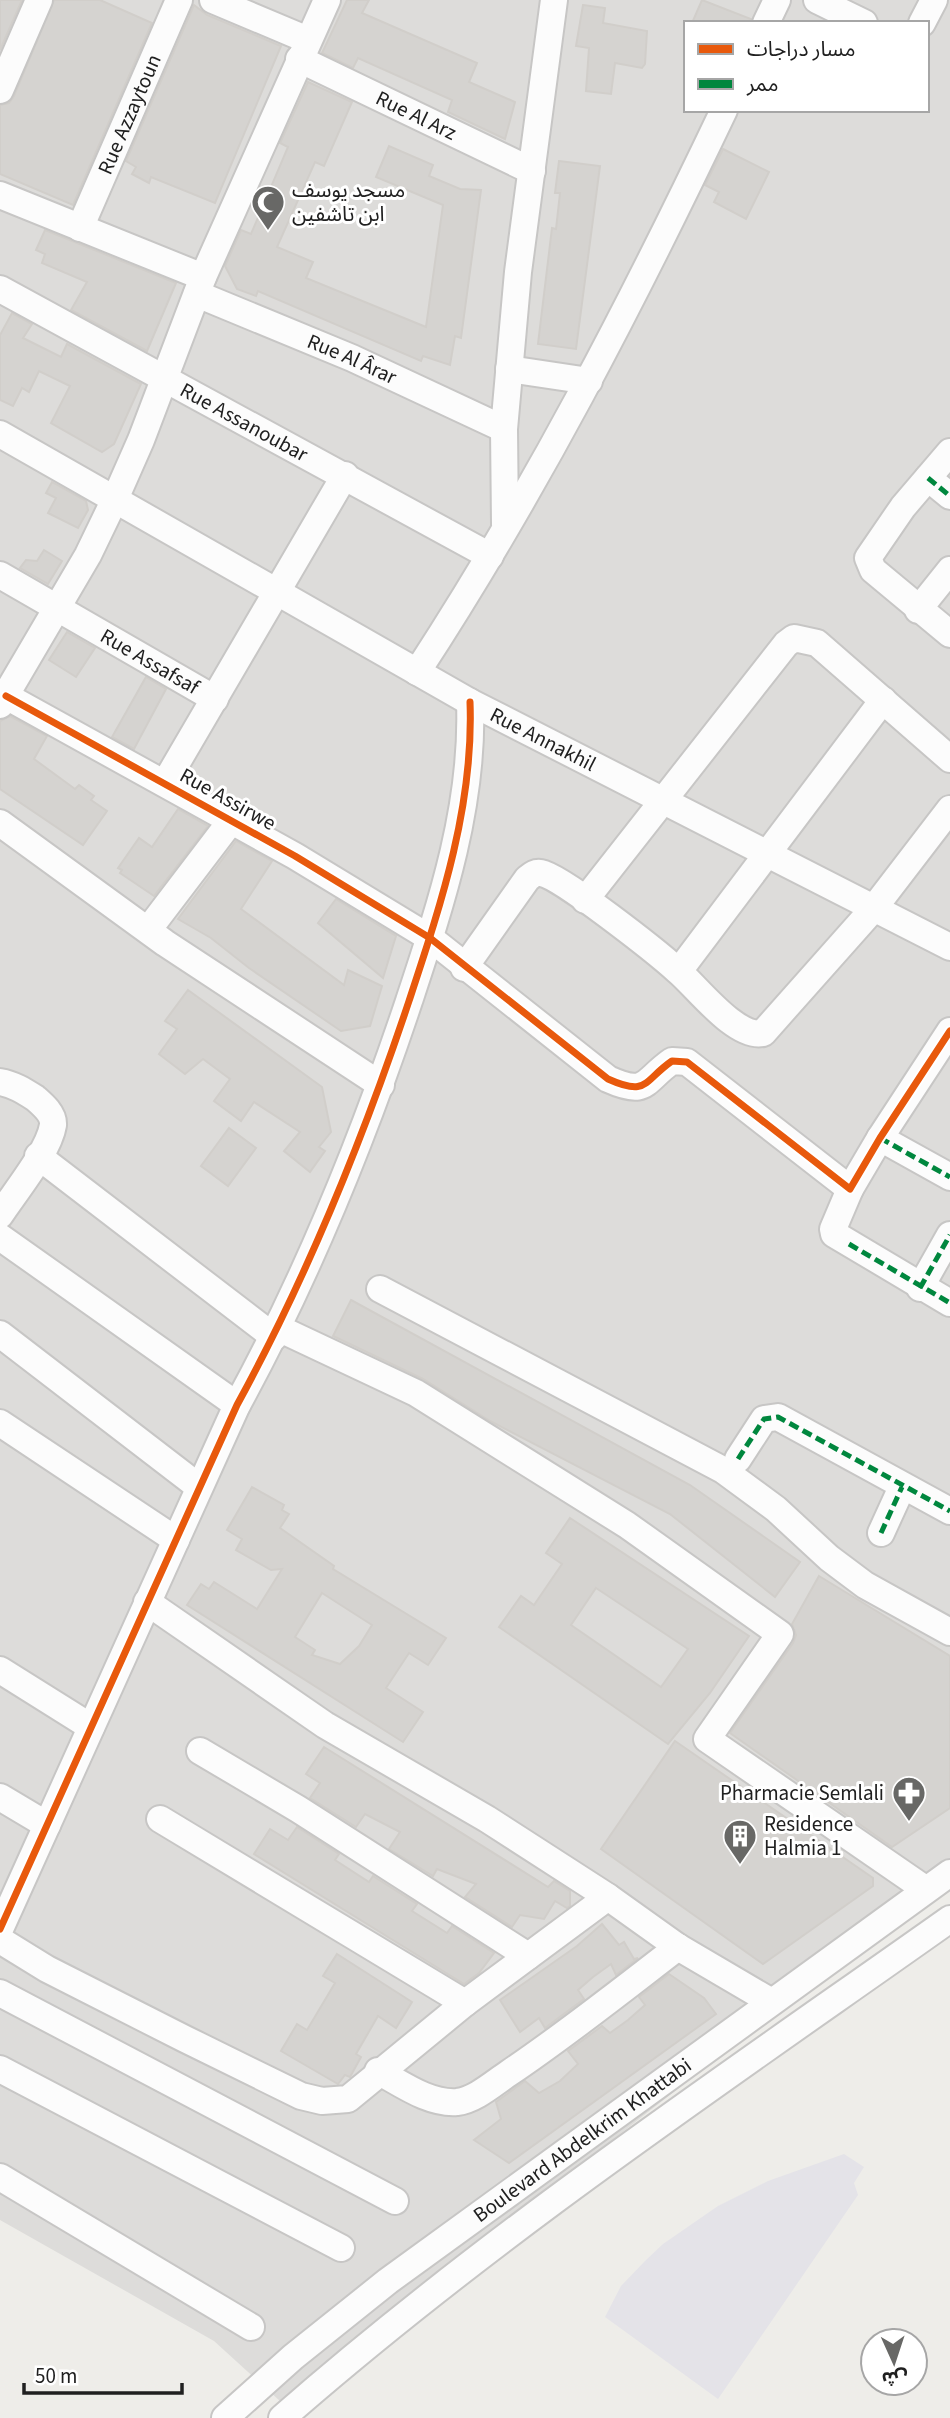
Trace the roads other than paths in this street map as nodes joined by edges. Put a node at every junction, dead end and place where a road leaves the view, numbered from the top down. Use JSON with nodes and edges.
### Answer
{"nodes":[{"id":1,"x":39,"y":0,"type":"edge"},
{"id":2,"x":179,"y":0,"type":"edge"},
{"id":3,"x":213,"y":0,"type":"edge"},
{"id":4,"x":327,"y":0,"type":"edge"},
{"id":5,"x":554,"y":0,"type":"edge"},
{"id":6,"x":777,"y":0,"type":"edge"},
{"id":7,"x":817,"y":0,"type":"edge"},
{"id":8,"x":934,"y":0,"type":"edge"},
{"id":9,"x":767,"y":21,"type":"edge"},
{"id":10,"x":860,"y":21,"type":"edge"},
{"id":11,"x":923,"y":21,"type":"edge"},
{"id":12,"x":303,"y":50,"type":"junction"},
{"id":13,"x":0,"y":90,"type":"edge"},
{"id":14,"x":723,"y":112,"type":"edge"},
{"id":15,"x":532,"y":171,"type":"junction"},
{"id":16,"x":0,"y":195,"type":"edge"},
{"id":17,"x":80,"y":228,"type":"junction"},
{"id":18,"x":200,"y":285,"type":"junction"},
{"id":19,"x":0,"y":289,"type":"edge"},
{"id":20,"x":509,"y":369,"type":"junction"},
{"id":21,"x":166,"y":377,"type":"junction"},
{"id":22,"x":589,"y":381,"type":"junction"},
{"id":23,"x":504,"y":429,"type":"junction"},
{"id":24,"x":0,"y":434,"type":"edge"},
{"id":25,"x":950,"y":452,"type":"edge"},
{"id":26,"x":345,"y":475,"type":"junction"},
{"id":27,"x":928,"y":478,"type":"junction"},
{"id":28,"x":950,"y":496,"type":"edge"},
{"id":29,"x":115,"y":499,"type":"junction"},
{"id":30,"x":505,"y":526,"type":"junction"},
{"id":31,"x":490,"y":556,"type":"junction"},
{"id":32,"x":950,"y":570,"type":"edge"},
{"id":33,"x":0,"y":575,"type":"edge"},
{"id":34,"x":278,"y":592,"type":"junction"},
{"id":35,"x":57,"y":609,"type":"junction"},
{"id":36,"x":918,"y":610,"type":"junction"},
{"id":37,"x":950,"y":634,"type":"edge"},
{"id":38,"x":417,"y":671,"type":"junction"},
{"id":39,"x":215,"y":699,"type":"junction"},
{"id":40,"x":883,"y":699,"type":"junction"},
{"id":41,"x":3,"y":701,"type":"edge"},
{"id":42,"x":470,"y":702,"type":"junction"},
{"id":43,"x":950,"y":759,"type":"edge"},
{"id":44,"x":165,"y":783,"type":"junction"},
{"id":45,"x":663,"y":800,"type":"junction"},
{"id":46,"x":950,"y":809,"type":"edge"},
{"id":47,"x":231,"y":821,"type":"junction"},
{"id":48,"x":0,"y":823,"type":"edge"},
{"id":49,"x":769,"y":854,"type":"junction"},
{"id":50,"x":585,"y":900,"type":"junction"},
{"id":51,"x":874,"y":908,"type":"junction"},
{"id":52,"x":148,"y":930,"type":"junction"},
{"id":53,"x":430,"y":938,"type":"junction"},
{"id":54,"x":950,"y":947,"type":"edge"},
{"id":55,"x":464,"y":968,"type":"junction"},
{"id":56,"x":679,"y":971,"type":"junction"},
{"id":57,"x":950,"y":1031,"type":"edge"},
{"id":58,"x":0,"y":1082,"type":"edge"},
{"id":59,"x":381,"y":1085,"type":"junction"},
{"id":60,"x":880,"y":1138,"type":"junction"},
{"id":61,"x":38,"y":1156,"type":"junction"},
{"id":62,"x":950,"y":1177,"type":"edge"},
{"id":63,"x":850,"y":1189,"type":"junction"},
{"id":64,"x":0,"y":1215,"type":"edge"},
{"id":65,"x":950,"y":1235,"type":"edge"},
{"id":66,"x":0,"y":1237,"type":"edge"},
{"id":67,"x":919,"y":1288,"type":"junction"},
{"id":68,"x":380,"y":1289,"type":"dead end"},
{"id":69,"x":950,"y":1303,"type":"edge"},
{"id":70,"x":276,"y":1332,"type":"junction"},
{"id":71,"x":0,"y":1334,"type":"edge"},
{"id":72,"x":237,"y":1405,"type":"junction"},
{"id":73,"x":0,"y":1423,"type":"edge"},
{"id":74,"x":738,"y":1458,"type":"dead end"},
{"id":75,"x":902,"y":1487,"type":"junction"},
{"id":76,"x":199,"y":1488,"type":"junction"},
{"id":77,"x":950,"y":1511,"type":"edge"},
{"id":78,"x":881,"y":1532,"type":"dead end"},
{"id":79,"x":176,"y":1541,"type":"junction"},
{"id":80,"x":147,"y":1602,"type":"junction"},
{"id":81,"x":950,"y":1632,"type":"edge"},
{"id":82,"x":0,"y":1670,"type":"edge"},
{"id":83,"x":91,"y":1727,"type":"junction"},
{"id":84,"x":200,"y":1751,"type":"dead end"},
{"id":85,"x":0,"y":1797,"type":"edge"},
{"id":86,"x":160,"y":1819,"type":"dead end"},
{"id":87,"x":47,"y":1825,"type":"junction"},
{"id":88,"x":950,"y":1872,"type":"edge"},
{"id":89,"x":925,"y":1889,"type":"junction"},
{"id":90,"x":608,"y":1897,"type":"junction"},
{"id":91,"x":950,"y":1919,"type":"edge"},
{"id":92,"x":0,"y":1929,"type":"edge"},
{"id":93,"x":0,"y":1940,"type":"edge"},
{"id":94,"x":678,"y":1947,"type":"junction"},
{"id":95,"x":528,"y":1955,"type":"junction"},
{"id":96,"x":0,"y":1993,"type":"edge"},
{"id":97,"x":771,"y":2001,"type":"junction"},
{"id":98,"x":464,"y":2003,"type":"junction"},
{"id":99,"x":688,"y":2061,"type":"junction"},
{"id":100,"x":0,"y":2069,"type":"edge"},
{"id":101,"x":378,"y":2071,"type":"junction"},
{"id":102,"x":653,"y":2129,"type":"junction"},
{"id":103,"x":0,"y":2177,"type":"edge"},
{"id":104,"x":395,"y":2201,"type":"dead end"},
{"id":105,"x":341,"y":2248,"type":"dead end"},
{"id":106,"x":251,"y":2327,"type":"dead end"},
{"id":107,"x":225,"y":2418,"type":"edge"},
{"id":108,"x":282,"y":2418,"type":"edge"}],
"edges":[{"from":1,"to":13,"type":"street"},
{"from":2,"to":17,"type":"street","name":"Rue Azzaytoun"},
{"from":3,"to":12,"type":"street","name":"Rue Al Arz"},
{"from":4,"to":12,"type":"street"},
{"from":5,"to":15,"type":"street"},
{"from":6,"to":9,"type":"street"},
{"from":7,"to":10,"type":"street"},
{"from":8,"to":11,"type":"street"},
{"from":12,"to":15,"type":"street","name":"Rue Al Arz"},
{"from":12,"to":18,"type":"street"},
{"from":14,"to":22,"type":"street"},
{"from":15,"to":20,"type":"street"},
{"from":16,"to":17,"type":"street","name":"Rue Al Ârar"},
{"from":17,"to":18,"type":"street","name":"Rue Al Ârar"},
{"from":18,"to":21,"type":"street"},
{"from":18,"to":23,"type":"street","name":"Rue Al Ârar"},
{"from":19,"to":21,"type":"street","name":"Rue Assanoubar"},
{"from":20,"to":22,"type":"street"},
{"from":20,"to":23,"type":"street"},
{"from":21,"to":26,"type":"street","name":"Rue Assanoubar"},
{"from":21,"to":29,"type":"street"},
{"from":22,"to":30,"type":"street"},
{"from":23,"to":30,"type":"street"},
{"from":24,"to":29,"type":"street","name":"Rue Annakhil"},
{"from":25,"to":27,"type":"street"},
{"from":26,"to":31,"type":"street","name":"Rue Assanoubar"},
{"from":26,"to":34,"type":"street"},
{"from":27,"to":28,"type":"street"},
{"from":27,"to":36,"type":"street"},
{"from":29,"to":34,"type":"street","name":"Rue Annakhil"},
{"from":29,"to":35,"type":"street"},
{"from":30,"to":31,"type":"street"},
{"from":31,"to":38,"type":"street"},
{"from":32,"to":36,"type":"street"},
{"from":33,"to":35,"type":"street","name":"Rue Assafsaf"},
{"from":34,"to":38,"type":"street","name":"Rue Annakhil"},
{"from":34,"to":39,"type":"street"},
{"from":35,"to":39,"type":"street","name":"Rue Assafsaf"},
{"from":35,"to":41,"type":"street"},
{"from":36,"to":37,"type":"street"},
{"from":38,"to":42,"type":"street","name":"Rue Annakhil"},
{"from":39,"to":44,"type":"street","name":"Rue Assafsaf"},
{"from":40,"to":43,"type":"street"},
{"from":40,"to":45,"type":"street"},
{"from":40,"to":49,"type":"street"},
{"from":41,"to":44,"type":"street","name":"Rue Assirwe"},
{"from":42,"to":45,"type":"street","name":"Rue Annakhil"},
{"from":42,"to":53,"type":"street"},
{"from":44,"to":47,"type":"street","name":"Rue Assirwe"},
{"from":45,"to":49,"type":"street","name":"Rue Annakhil"},
{"from":45,"to":50,"type":"street"},
{"from":46,"to":51,"type":"street"},
{"from":47,"to":52,"type":"street"},
{"from":47,"to":53,"type":"street","name":"Rue Assirwe"},
{"from":48,"to":52,"type":"street"},
{"from":49,"to":51,"type":"street","name":"Rue Annakhil"},
{"from":49,"to":56,"type":"street"},
{"from":50,"to":55,"type":"street"},
{"from":50,"to":56,"type":"street"},
{"from":51,"to":54,"type":"street","name":"Rue Annakhil"},
{"from":51,"to":56,"type":"street"},
{"from":52,"to":59,"type":"street"},
{"from":53,"to":55,"type":"street","name":"Rue Assirwe"},
{"from":53,"to":59,"type":"street"},
{"from":55,"to":63,"type":"street","name":"Rue Assirwe"},
{"from":57,"to":60,"type":"street"},
{"from":58,"to":61,"type":"street"},
{"from":59,"to":70,"type":"street"},
{"from":60,"to":62,"type":"street"},
{"from":60,"to":63,"type":"street"},
{"from":61,"to":64,"type":"street"},
{"from":61,"to":70,"type":"street"},
{"from":63,"to":67,"type":"street"},
{"from":65,"to":67,"type":"street"},
{"from":66,"to":72,"type":"street"},
{"from":67,"to":69,"type":"street"},
{"from":68,"to":81,"type":"street"},
{"from":70,"to":72,"type":"street"},
{"from":70,"to":89,"type":"street"},
{"from":71,"to":76,"type":"street"},
{"from":72,"to":76,"type":"street"},
{"from":73,"to":79,"type":"street"},
{"from":74,"to":75,"type":"street"},
{"from":75,"to":77,"type":"street"},
{"from":75,"to":78,"type":"street"},
{"from":76,"to":79,"type":"street"},
{"from":79,"to":80,"type":"street"},
{"from":80,"to":83,"type":"street"},
{"from":80,"to":90,"type":"street"},
{"from":82,"to":83,"type":"street"},
{"from":83,"to":87,"type":"street"},
{"from":84,"to":95,"type":"street"},
{"from":85,"to":87,"type":"street"},
{"from":86,"to":98,"type":"street"},
{"from":87,"to":92,"type":"street"},
{"from":88,"to":89,"type":"street","name":"Boulevard Abdelkrim Khattabi"},
{"from":89,"to":97,"type":"street","name":"Boulevard Abdelkrim Khattabi"},
{"from":90,"to":94,"type":"street"},
{"from":90,"to":95,"type":"street"},
{"from":91,"to":102,"type":"street","name":"Boulevard Abdelkrim Khattabi"},
{"from":93,"to":101,"type":"street"},
{"from":94,"to":97,"type":"street"},
{"from":94,"to":101,"type":"street"},
{"from":95,"to":98,"type":"street"},
{"from":96,"to":104,"type":"street"},
{"from":97,"to":99,"type":"street","name":"Boulevard Abdelkrim Khattabi"},
{"from":98,"to":101,"type":"street"},
{"from":99,"to":102,"type":"street"},
{"from":99,"to":107,"type":"street","name":"Boulevard Abdelkrim Khattabi"},
{"from":100,"to":105,"type":"street"},
{"from":102,"to":108,"type":"street","name":"Boulevard Abdelkrim Khattabi"},
{"from":103,"to":106,"type":"street"}]}
